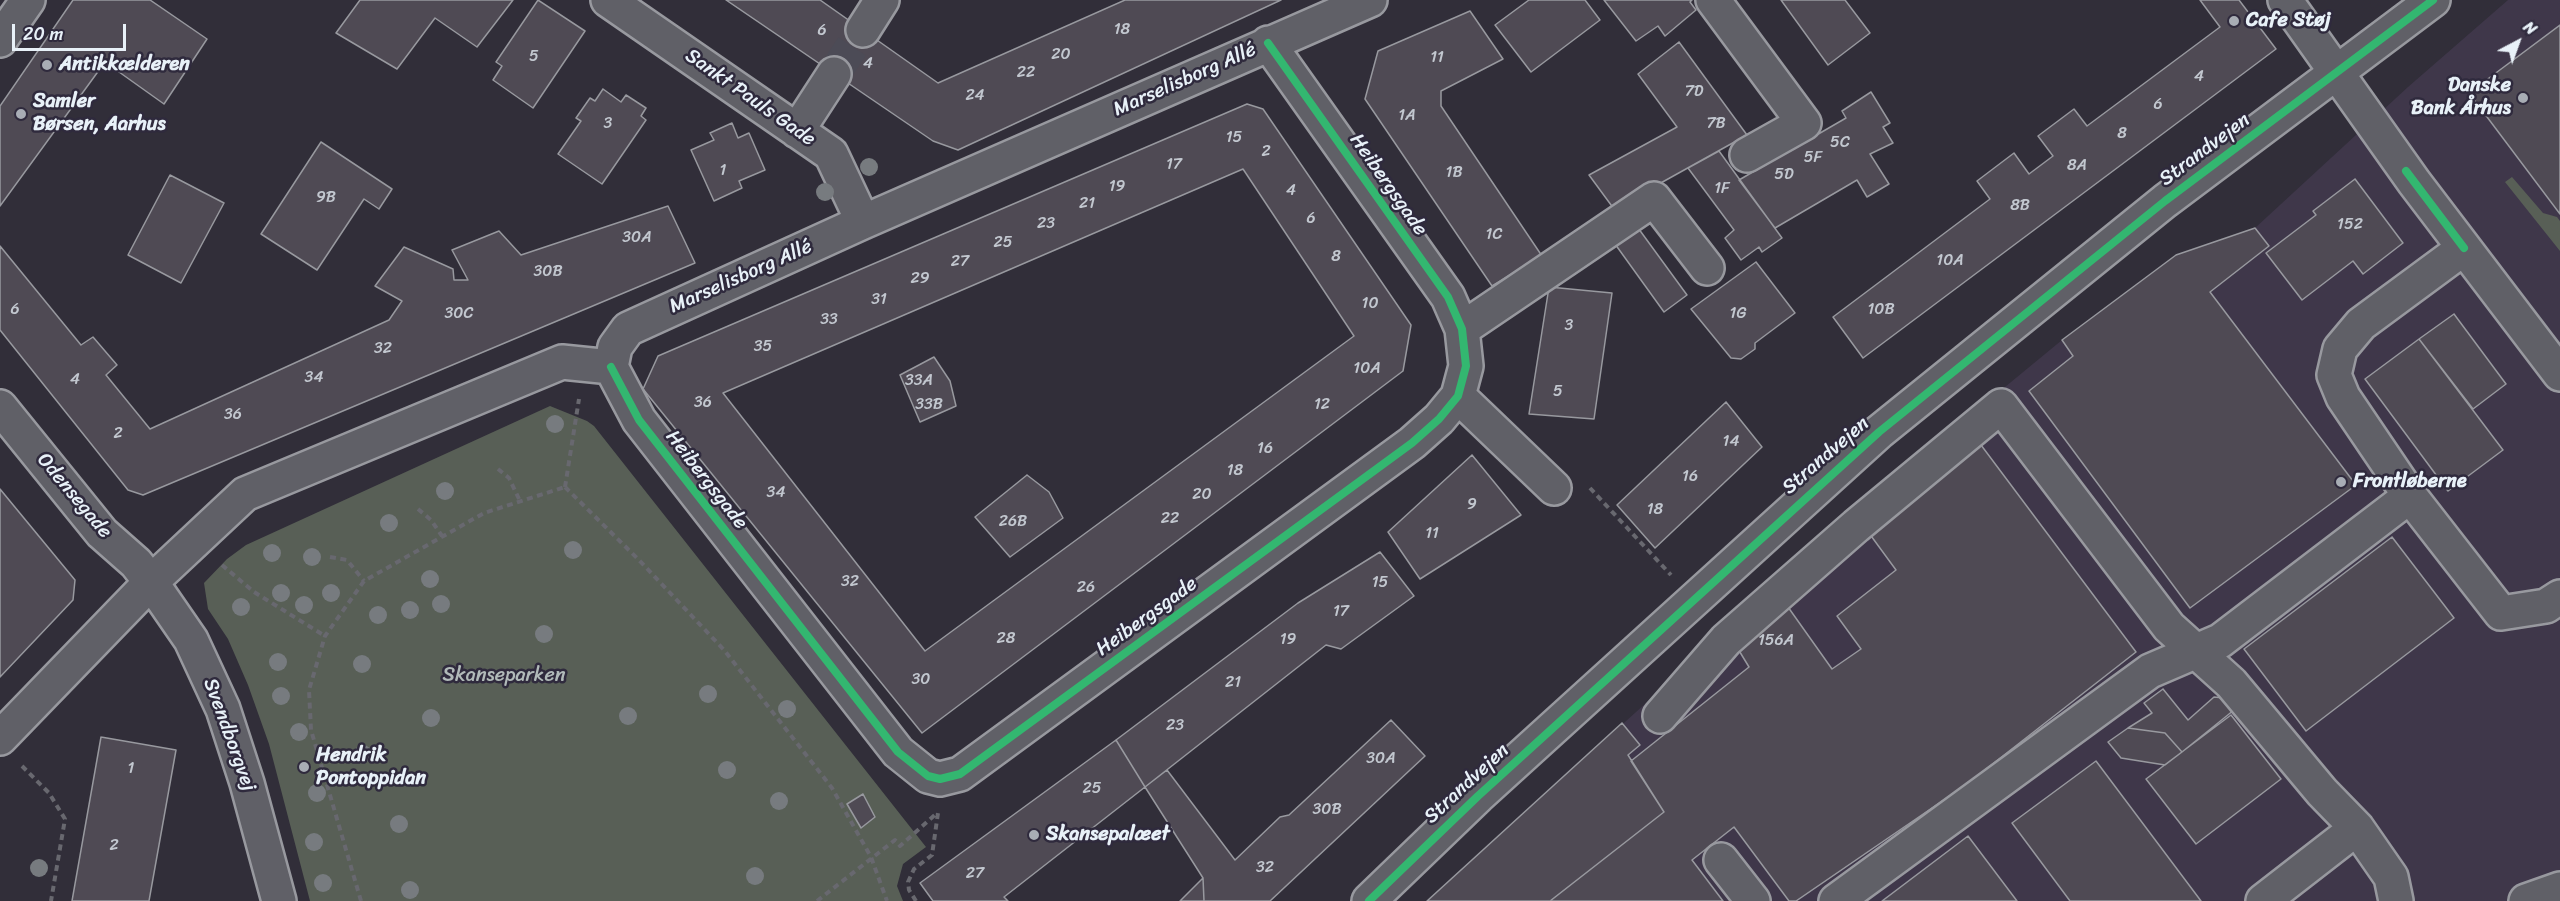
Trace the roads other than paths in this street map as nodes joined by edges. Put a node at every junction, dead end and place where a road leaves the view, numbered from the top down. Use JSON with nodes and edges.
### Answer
{"nodes":[{"id":1,"x":28,"y":0,"type":"edge"},
{"id":2,"x":608,"y":0,"type":"edge"},
{"id":3,"x":882,"y":0,"type":"edge"},
{"id":4,"x":1370,"y":0,"type":"edge"},
{"id":5,"x":1713,"y":0,"type":"edge"},
{"id":6,"x":2285,"y":0,"type":"edge"},
{"id":7,"x":2433,"y":0,"type":"edge"},
{"id":8,"x":862,"y":30,"type":"tunnel mouth"},
{"id":9,"x":0,"y":40,"type":"edge"},
{"id":10,"x":1268,"y":43,"type":"junction"},
{"id":11,"x":2337,"y":72,"type":"junction"},
{"id":12,"x":834,"y":74,"type":"tunnel mouth"},
{"id":13,"x":797,"y":131,"type":"junction"},
{"id":14,"x":1747,"y":155,"type":"dead end"},
{"id":15,"x":863,"y":222,"type":"junction"},
{"id":16,"x":2464,"y":248,"type":"junction"},
{"id":17,"x":1707,"y":268,"type":"dead end"},
{"id":18,"x":1462,"y":329,"type":"junction"},
{"id":19,"x":610,"y":367,"type":"junction"},
{"id":20,"x":2560,"y":374,"type":"edge"},
{"id":21,"x":1458,"y":396,"type":"junction"},
{"id":22,"x":0,"y":407,"type":"edge"},
{"id":23,"x":1554,"y":488,"type":"dead end"},
{"id":24,"x":2410,"y":495,"type":"junction"},
{"id":25,"x":151,"y":582,"type":"junction"},
{"id":26,"x":2560,"y":597,"type":"edge"},
{"id":27,"x":2195,"y":651,"type":"junction"},
{"id":28,"x":1660,"y":716,"type":"dead end"},
{"id":29,"x":8,"y":749,"type":"edge"},
{"id":30,"x":2356,"y":828,"type":"junction"},
{"id":31,"x":1721,"y":860,"type":"dead end"},
{"id":32,"x":2560,"y":889,"type":"edge"},
{"id":33,"x":279,"y":901,"type":"edge"},
{"id":34,"x":1369,"y":901,"type":"edge"},
{"id":35,"x":1753,"y":901,"type":"edge"},
{"id":36,"x":1836,"y":901,"type":"edge"},
{"id":37,"x":2263,"y":901,"type":"edge"},
{"id":38,"x":2396,"y":901,"type":"edge"},
{"id":39,"x":2526,"y":901,"type":"edge"}],
"edges":[{"from":1,"to":9,"type":"street"},
{"from":2,"to":13,"type":"street","name":"Sankt Pauls Gade"},
{"from":3,"to":8,"type":"street"},
{"from":4,"to":10,"type":"street","name":"Marselisborg Allé"},
{"from":5,"to":14,"type":"street"},
{"from":6,"to":11,"type":"street"},
{"from":7,"to":11,"type":"street","name":"Strandvejen"},
{"from":10,"to":15,"type":"street","name":"Marselisborg Allé"},
{"from":10,"to":18,"type":"street","name":"Heibergsgade"},
{"from":11,"to":16,"type":"street"},
{"from":11,"to":34,"type":"street","name":"Strandvejen"},
{"from":12,"to":13,"type":"street"},
{"from":13,"to":15,"type":"street","name":"Sankt Pauls Gade"},
{"from":15,"to":19,"type":"street","name":"Marselisborg Allé"},
{"from":16,"to":20,"type":"street"},
{"from":16,"to":24,"type":"street"},
{"from":17,"to":18,"type":"street"},
{"from":18,"to":21,"type":"street","name":"Heibergsgade"},
{"from":19,"to":21,"type":"street","name":"Heibergsgade"},
{"from":19,"to":25,"type":"street"},
{"from":21,"to":23,"type":"street"},
{"from":22,"to":25,"type":"street","name":"Odensegade"},
{"from":24,"to":26,"type":"street"},
{"from":24,"to":27,"type":"street"},
{"from":25,"to":29,"type":"street"},
{"from":25,"to":33,"type":"street","name":"Svendborgvej"},
{"from":27,"to":28,"type":"street"},
{"from":27,"to":30,"type":"street"},
{"from":27,"to":36,"type":"street"},
{"from":30,"to":37,"type":"street"},
{"from":30,"to":38,"type":"street"},
{"from":31,"to":35,"type":"street"},
{"from":32,"to":39,"type":"street"}]}
